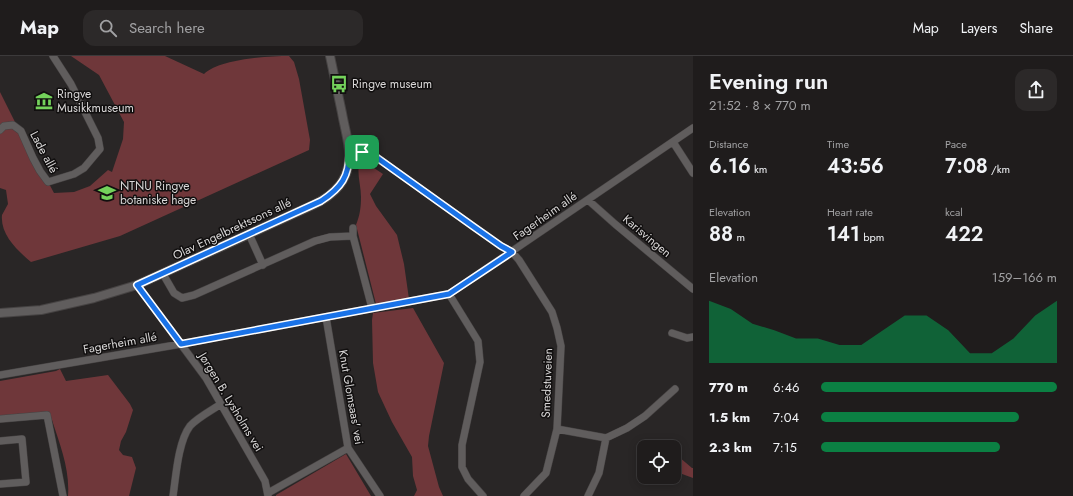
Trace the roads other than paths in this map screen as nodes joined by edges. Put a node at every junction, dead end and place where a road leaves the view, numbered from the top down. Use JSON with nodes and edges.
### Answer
{"nodes":[{"id":1,"x":53,"y":56,"type":"edge"},
{"id":2,"x":330,"y":56,"type":"edge"},
{"id":3,"x":693,"y":128,"type":"edge"},
{"id":4,"x":0,"y":130,"type":"edge"},
{"id":5,"x":673,"y":142,"type":"junction"},
{"id":6,"x":349,"y":151,"type":"junction"},
{"id":7,"x":693,"y":173,"type":"edge"},
{"id":8,"x":588,"y":200,"type":"junction"},
{"id":9,"x":250,"y":234,"type":"junction"},
{"id":10,"x":512,"y":252,"type":"junction"},
{"id":11,"x":263,"y":265,"type":"junction"},
{"id":12,"x":163,"y":274,"type":"junction"},
{"id":13,"x":137,"y":285,"type":"junction"},
{"id":14,"x":693,"y":289,"type":"edge"},
{"id":15,"x":449,"y":294,"type":"junction"},
{"id":16,"x":372,"y":308,"type":"junction"},
{"id":17,"x":0,"y":314,"type":"edge"},
{"id":18,"x":326,"y":317,"type":"junction"},
{"id":19,"x":672,"y":334,"type":"dead end"},
{"id":20,"x":693,"y":337,"type":"edge"},
{"id":21,"x":181,"y":344,"type":"junction"},
{"id":22,"x":0,"y":375,"type":"edge"},
{"id":23,"x":675,"y":388,"type":"dead end"},
{"id":24,"x":221,"y":404,"type":"junction"},
{"id":25,"x":0,"y":419,"type":"edge"},
{"id":26,"x":557,"y":429,"type":"junction"},
{"id":27,"x":606,"y":438,"type":"junction"},
{"id":28,"x":0,"y":441,"type":"edge"},
{"id":29,"x":348,"y":448,"type":"junction"},
{"id":30,"x":0,"y":484,"type":"edge"},
{"id":31,"x":268,"y":494,"type":"edge"},
{"id":32,"x":63,"y":496,"type":"edge"},
{"id":33,"x":173,"y":496,"type":"edge"},
{"id":34,"x":380,"y":496,"type":"edge"},
{"id":35,"x":483,"y":496,"type":"edge"},
{"id":36,"x":524,"y":496,"type":"edge"},
{"id":37,"x":588,"y":496,"type":"edge"}],
"edges":[{"from":1,"to":4,"type":"street","name":"Lade allé"},
{"from":2,"to":6,"type":"street","name":"Olav Engelbrektssons allé"},
{"from":3,"to":5,"type":"street","name":"Fagerheim allé"},
{"from":5,"to":7,"type":"street"},
{"from":5,"to":8,"type":"street","name":"Fagerheim allé"},
{"from":6,"to":9,"type":"street","name":"Olav Engelbrektssons allé"},
{"from":6,"to":10,"type":"street","name":"Smedstuveien"},
{"from":8,"to":10,"type":"street","name":"Fagerheim allé"},
{"from":8,"to":14,"type":"street","name":"Karisvingen"},
{"from":9,"to":11,"type":"street"},
{"from":9,"to":12,"type":"street","name":"Olav Engelbrektssons allé"},
{"from":10,"to":15,"type":"street","name":"Fagerheim allé"},
{"from":10,"to":26,"type":"street","name":"Smedstuveien"},
{"from":11,"to":12,"type":"street"},
{"from":11,"to":16,"type":"street"},
{"from":12,"to":13,"type":"street","name":"Olav Engelbrektssons allé"},
{"from":13,"to":17,"type":"street","name":"Olav Engelbrektssons allé"},
{"from":13,"to":21,"type":"street","name":"Jørgen B. Lysholms vei"},
{"from":15,"to":16,"type":"street","name":"Fagerheim allé"},
{"from":15,"to":35,"type":"street"},
{"from":16,"to":18,"type":"street","name":"Fagerheim allé"},
{"from":18,"to":21,"type":"street","name":"Fagerheim allé"},
{"from":18,"to":29,"type":"street","name":"Knut Glomsaas' vei"},
{"from":19,"to":20,"type":"street"},
{"from":21,"to":22,"type":"street","name":"Fagerheim allé"},
{"from":21,"to":24,"type":"street","name":"Jørgen B. Lysholms vei"},
{"from":23,"to":27,"type":"street"},
{"from":24,"to":31,"type":"street","name":"Jørgen B. Lysholms vei"},
{"from":24,"to":33,"type":"street"},
{"from":25,"to":32,"type":"street"},
{"from":26,"to":27,"type":"street"},
{"from":26,"to":36,"type":"street","name":"Smedstuveien"},
{"from":27,"to":37,"type":"street"},
{"from":28,"to":30,"type":"street"},
{"from":29,"to":31,"type":"street"},
{"from":29,"to":34,"type":"street","name":"Knut Glomsaas' vei"}]}
